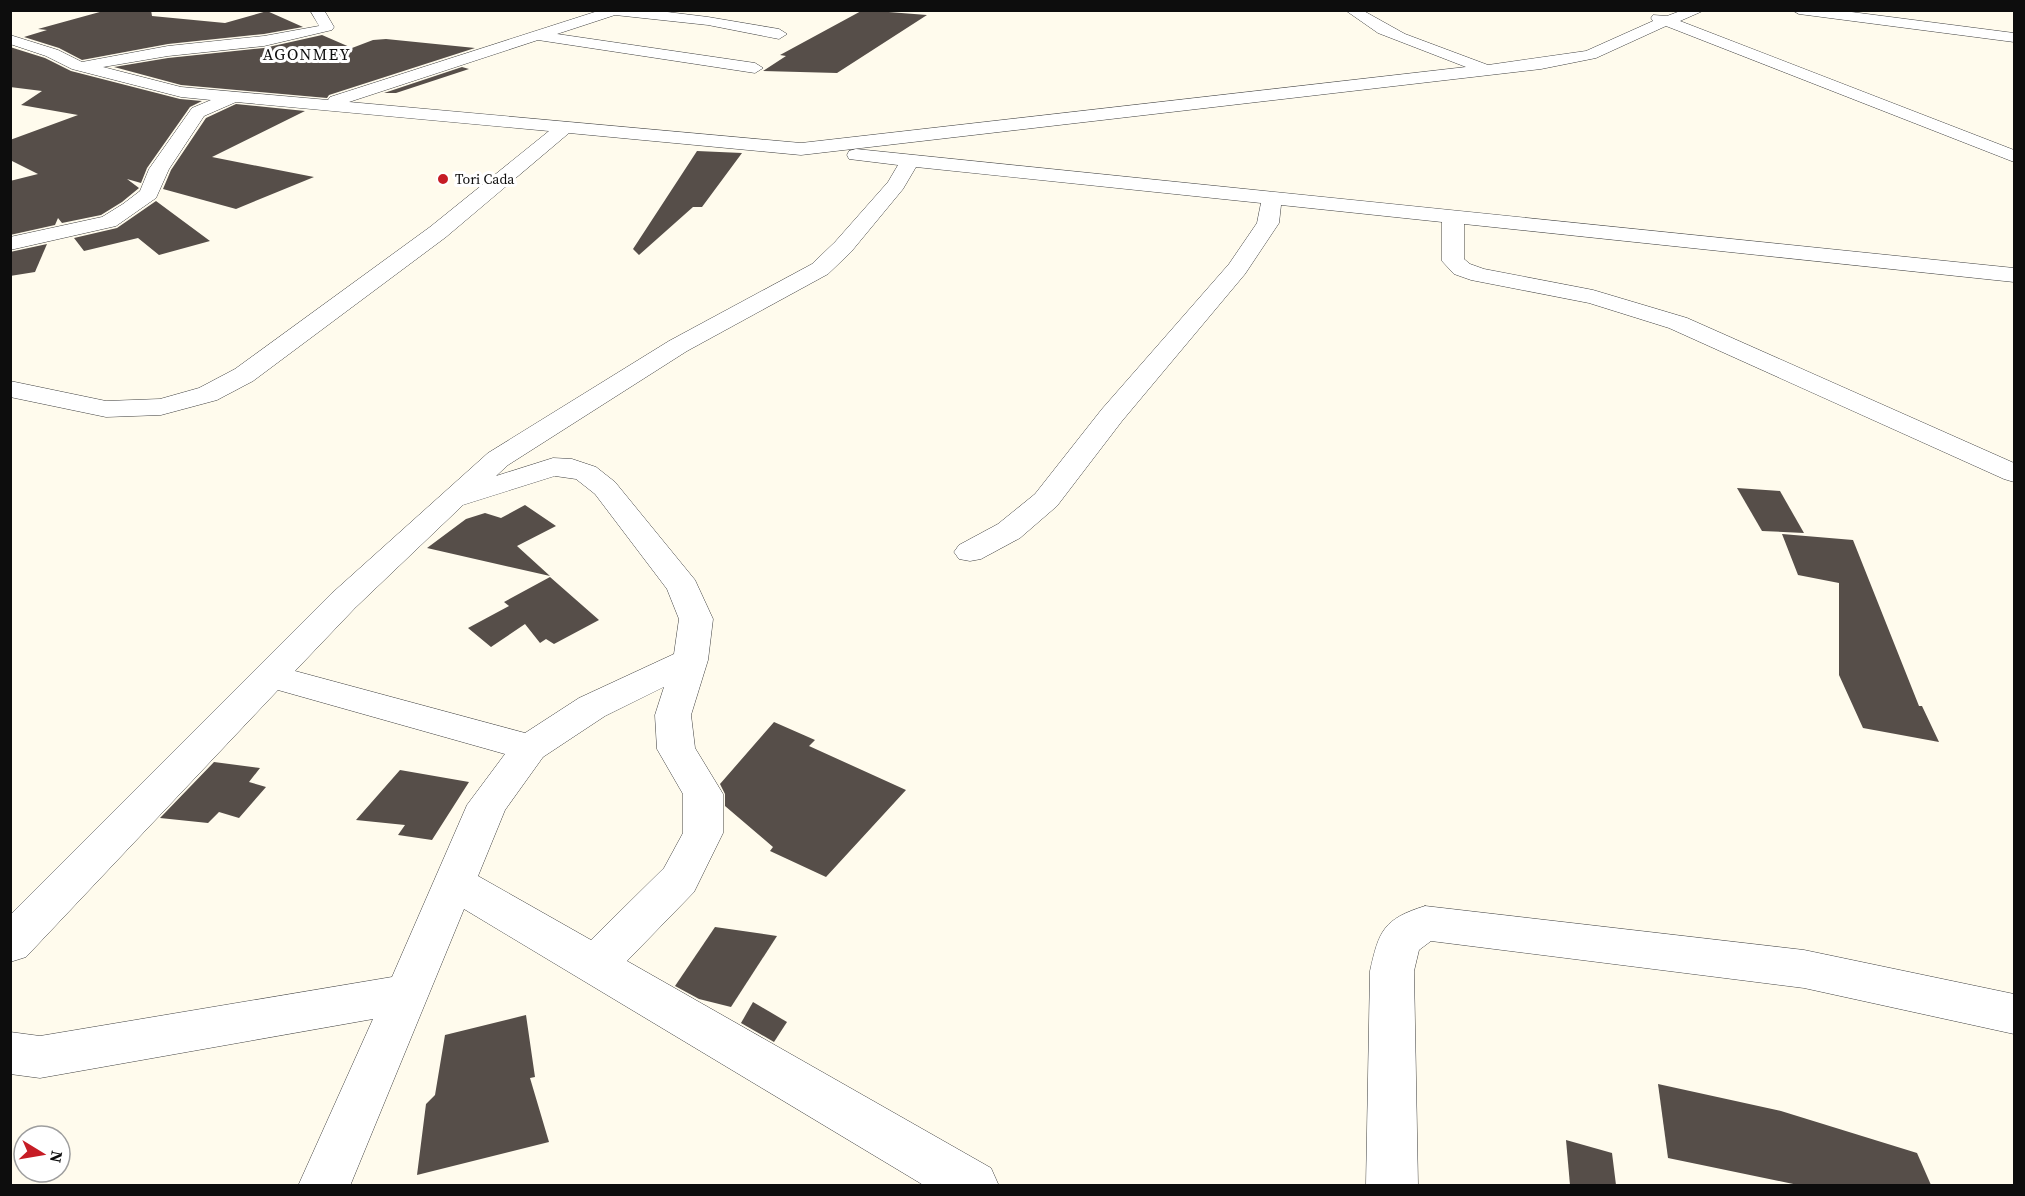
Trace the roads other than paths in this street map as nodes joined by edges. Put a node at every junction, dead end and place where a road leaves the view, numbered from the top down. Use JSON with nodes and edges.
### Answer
{"nodes":[{"id":1,"x":317,"y":10,"type":"edge"},
{"id":2,"x":1352,"y":10,"type":"edge"},
{"id":3,"x":1650,"y":10,"type":"edge"},
{"id":4,"x":1698,"y":10,"type":"edge"},
{"id":5,"x":1799,"y":10,"type":"edge"},
{"id":6,"x":616,"y":11,"type":"edge"},
{"id":7,"x":1664,"y":22,"type":"junction"},
{"id":8,"x":778,"y":34,"type":"dead end"},
{"id":9,"x":535,"y":36,"type":"junction"},
{"id":10,"x":2014,"y":38,"type":"edge"},
{"id":11,"x":10,"y":39,"type":"edge"},
{"id":12,"x":78,"y":66,"type":"junction"},
{"id":13,"x":755,"y":68,"type":"dead end"},
{"id":14,"x":1486,"y":70,"type":"junction"},
{"id":15,"x":235,"y":97,"type":"junction"},
{"id":16,"x":324,"y":105,"type":"junction"},
{"id":17,"x":565,"y":127,"type":"junction"},
{"id":18,"x":801,"y":149,"type":"junction"},
{"id":19,"x":2014,"y":156,"type":"edge"},
{"id":20,"x":910,"y":161,"type":"junction"},
{"id":21,"x":1272,"y":198,"type":"junction"},
{"id":22,"x":1453,"y":217,"type":"junction"},
{"id":23,"x":10,"y":244,"type":"edge"},
{"id":24,"x":2014,"y":275,"type":"edge"},
{"id":25,"x":10,"y":389,"type":"edge"},
{"id":26,"x":2014,"y":473,"type":"edge"},
{"id":27,"x":451,"y":500,"type":"junction"},
{"id":28,"x":970,"y":552,"type":"dead end"},
{"id":29,"x":691,"y":660,"type":"junction"},
{"id":30,"x":270,"y":676,"type":"junction"},
{"id":31,"x":530,"y":748,"type":"junction"},
{"id":32,"x":454,"y":882,"type":"junction"},
{"id":33,"x":10,"y":944,"type":"edge"},
{"id":34,"x":594,"y":965,"type":"junction"},
{"id":35,"x":407,"y":994,"type":"junction"},
{"id":36,"x":2014,"y":1014,"type":"edge"},
{"id":37,"x":10,"y":1053,"type":"edge"},
{"id":38,"x":324,"y":1185,"type":"edge"},
{"id":39,"x":973,"y":1185,"type":"edge"},
{"id":40,"x":1392,"y":1185,"type":"edge"}],
"edges":[{"from":1,"to":12,"type":"street"},
{"from":2,"to":14,"type":"street"},
{"from":3,"to":7,"type":"street"},
{"from":4,"to":7,"type":"street"},
{"from":5,"to":10,"type":"street"},
{"from":6,"to":8,"type":"street"},
{"from":6,"to":9,"type":"street"},
{"from":7,"to":14,"type":"street"},
{"from":7,"to":19,"type":"street"},
{"from":9,"to":13,"type":"street"},
{"from":9,"to":16,"type":"street"},
{"from":11,"to":12,"type":"street"},
{"from":12,"to":15,"type":"street"},
{"from":14,"to":18,"type":"street"},
{"from":15,"to":16,"type":"street"},
{"from":15,"to":23,"type":"street"},
{"from":16,"to":17,"type":"street"},
{"from":17,"to":18,"type":"street"},
{"from":17,"to":25,"type":"street"},
{"from":18,"to":20,"type":"street"},
{"from":20,"to":21,"type":"street"},
{"from":20,"to":27,"type":"street"},
{"from":21,"to":22,"type":"street"},
{"from":21,"to":28,"type":"street"},
{"from":22,"to":24,"type":"street"},
{"from":22,"to":26,"type":"street"},
{"from":27,"to":29,"type":"street"},
{"from":27,"to":30,"type":"street"},
{"from":29,"to":31,"type":"street"},
{"from":29,"to":34,"type":"street"},
{"from":30,"to":31,"type":"street"},
{"from":30,"to":33,"type":"street"},
{"from":31,"to":32,"type":"street"},
{"from":32,"to":34,"type":"street"},
{"from":32,"to":35,"type":"street"},
{"from":34,"to":39,"type":"street"},
{"from":35,"to":37,"type":"street"},
{"from":35,"to":38,"type":"street"},
{"from":36,"to":40,"type":"street"}]}
